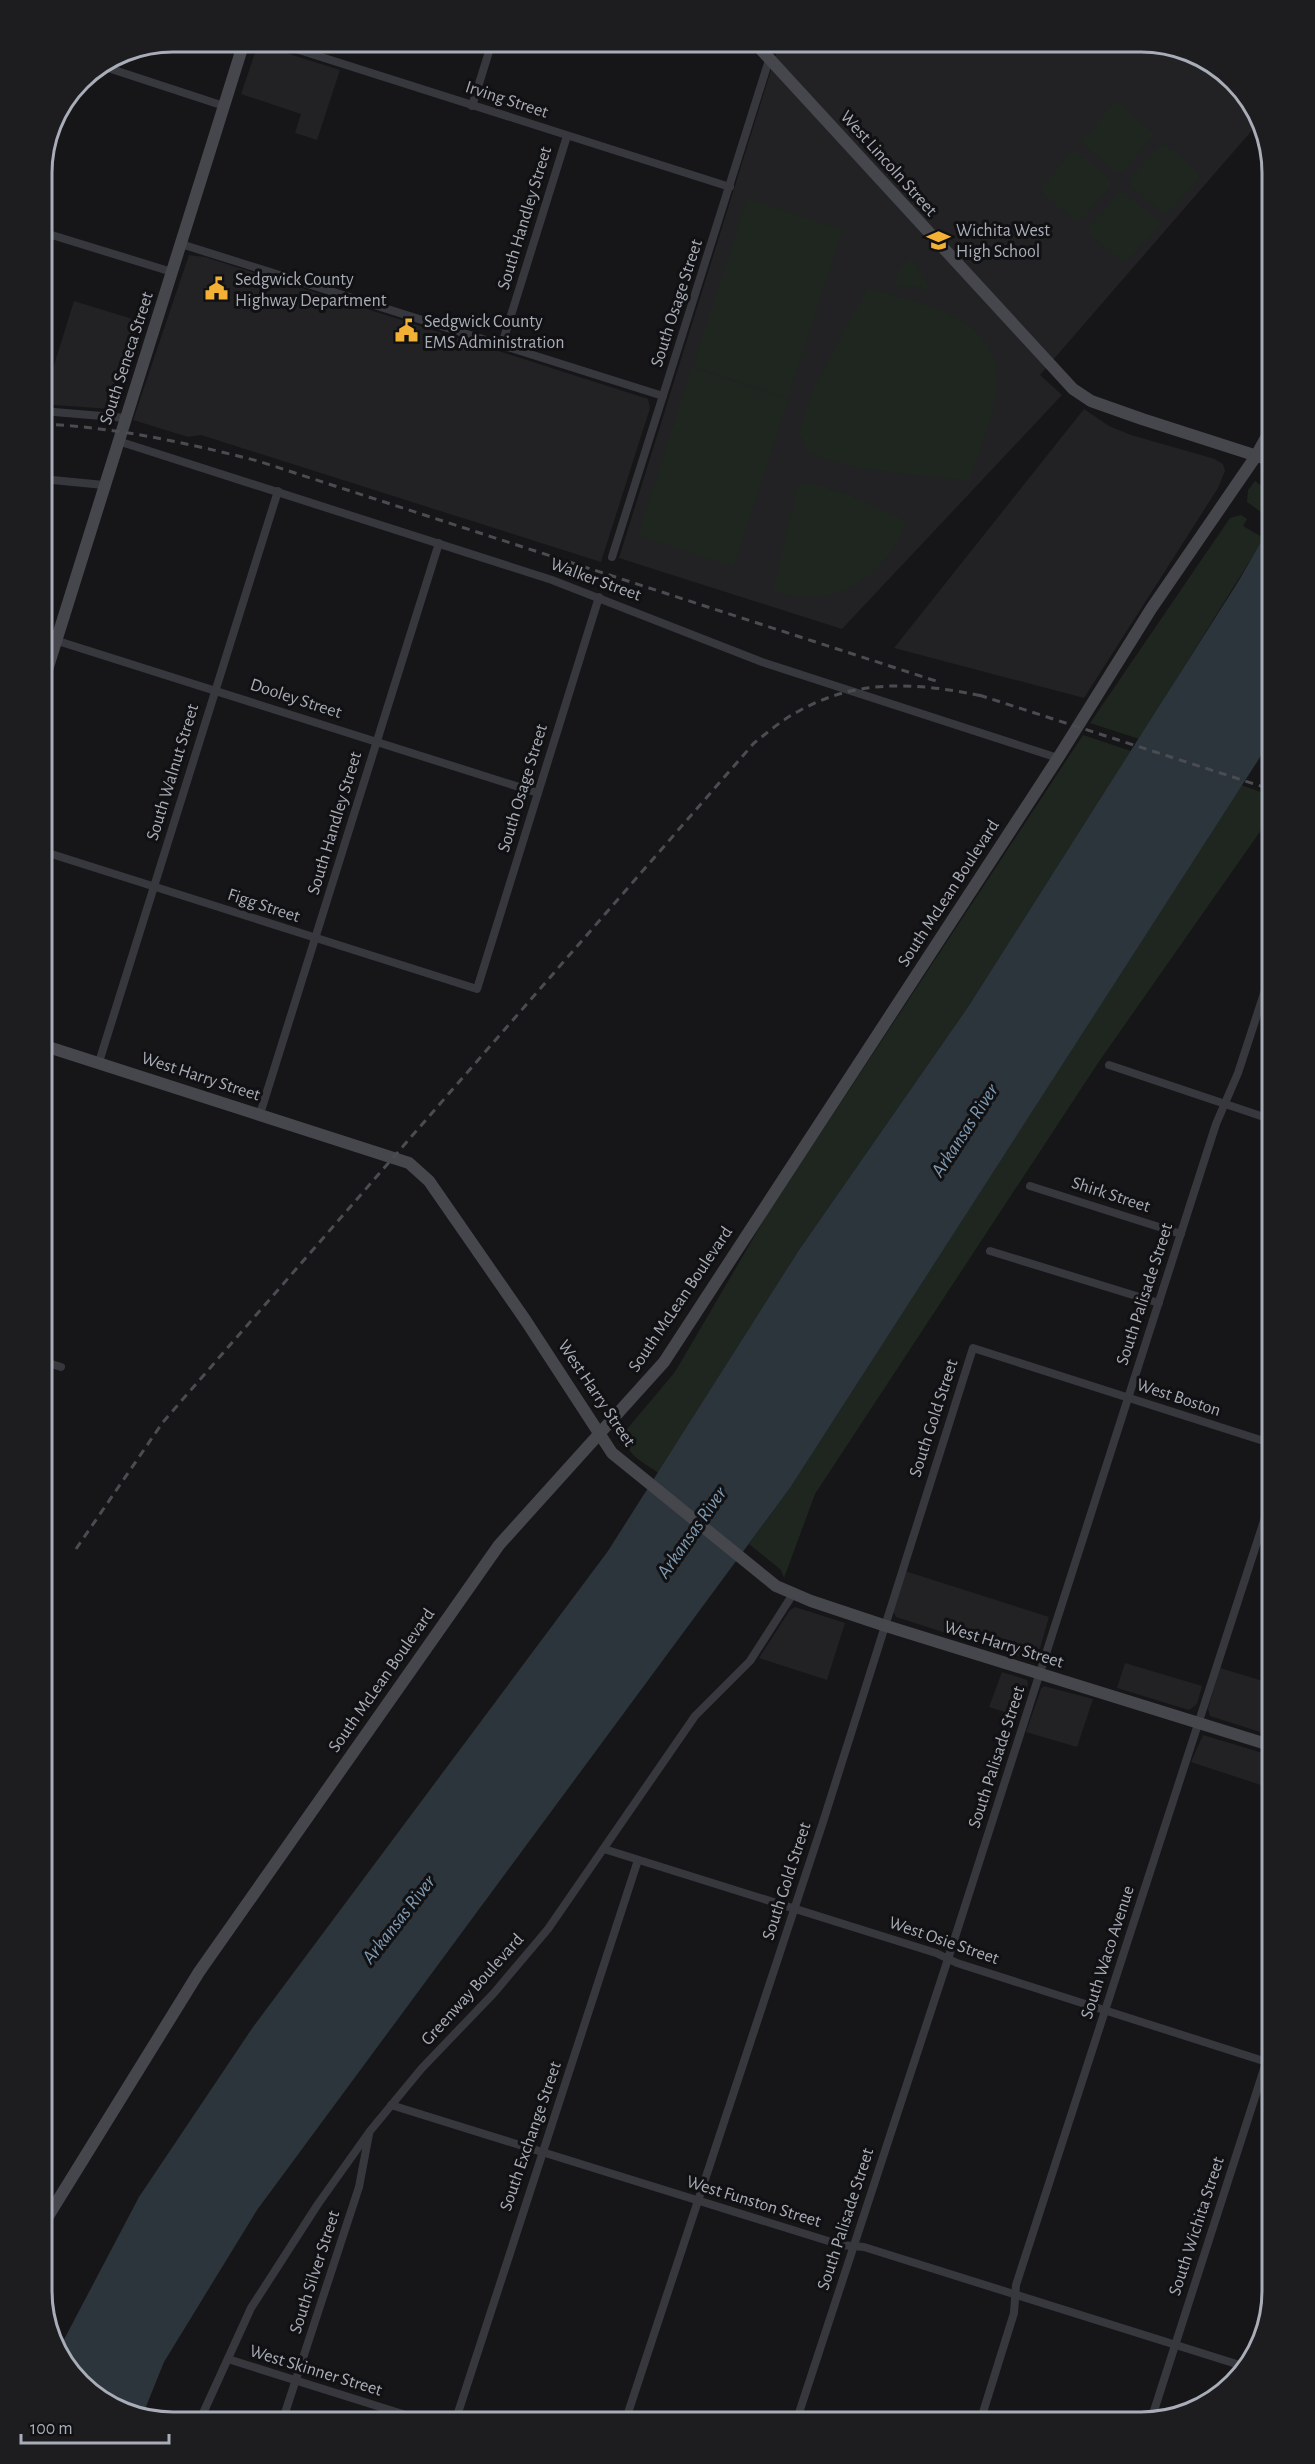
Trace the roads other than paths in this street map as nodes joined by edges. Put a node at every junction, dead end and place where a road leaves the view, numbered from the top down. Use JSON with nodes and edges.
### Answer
{"nodes":[{"id":1,"x":241,"y":52,"type":"edge"},
{"id":2,"x":305,"y":52,"type":"edge"},
{"id":3,"x":489,"y":52,"type":"edge"},
{"id":4,"x":763,"y":53,"type":"edge"},
{"id":5,"x":770,"y":60,"type":"junction"},
{"id":6,"x":112,"y":69,"type":"edge"},
{"id":7,"x":224,"y":106,"type":"junction"},
{"id":8,"x":472,"y":106,"type":"junction"},
{"id":9,"x":567,"y":136,"type":"junction"},
{"id":10,"x":730,"y":187,"type":"junction"},
{"id":11,"x":53,"y":235,"type":"edge"},
{"id":12,"x":181,"y":244,"type":"junction"},
{"id":13,"x":172,"y":272,"type":"junction"},
{"id":14,"x":502,"y":344,"type":"junction"},
{"id":15,"x":663,"y":396,"type":"junction"},
{"id":16,"x":53,"y":412,"type":"edge"},
{"id":17,"x":126,"y":418,"type":"junction"},
{"id":18,"x":118,"y":441,"type":"junction"},
{"id":19,"x":1262,"y":445,"type":"edge"},
{"id":20,"x":1256,"y":456,"type":"junction"},
{"id":21,"x":1262,"y":458,"type":"edge"},
{"id":22,"x":53,"y":480,"type":"edge"},
{"id":23,"x":104,"y":484,"type":"junction"},
{"id":24,"x":278,"y":491,"type":"junction"},
{"id":25,"x":439,"y":543,"type":"junction"},
{"id":26,"x":612,"y":556,"type":"dead end"},
{"id":27,"x":599,"y":597,"type":"junction"},
{"id":28,"x":53,"y":640,"type":"edge"},
{"id":29,"x":56,"y":641,"type":"junction"},
{"id":30,"x":53,"y":651,"type":"edge"},
{"id":31,"x":216,"y":689,"type":"junction"},
{"id":32,"x":377,"y":741,"type":"junction"},
{"id":33,"x":1058,"y":758,"type":"junction"},
{"id":34,"x":538,"y":793,"type":"junction"},
{"id":35,"x":53,"y":854,"type":"edge"},
{"id":36,"x":154,"y":887,"type":"junction"},
{"id":37,"x":315,"y":939,"type":"junction"},
{"id":38,"x":477,"y":989,"type":"joint"},
{"id":39,"x":1262,"y":1008,"type":"edge"},
{"id":40,"x":53,"y":1048,"type":"edge"},
{"id":41,"x":99,"y":1062,"type":"junction"},
{"id":42,"x":1109,"y":1065,"type":"dead end"},
{"id":43,"x":1225,"y":1104,"type":"junction"},
{"id":44,"x":260,"y":1114,"type":"junction"},
{"id":45,"x":1262,"y":1116,"type":"edge"},
{"id":46,"x":1030,"y":1186,"type":"dead end"},
{"id":47,"x":1181,"y":1234,"type":"junction"},
{"id":48,"x":990,"y":1251,"type":"dead end"},
{"id":49,"x":1159,"y":1303,"type":"junction"},
{"id":50,"x":972,"y":1348,"type":"joint"},
{"id":51,"x":52,"y":1364,"type":"edge"},
{"id":52,"x":61,"y":1367,"type":"dead end"},
{"id":53,"x":1128,"y":1398,"type":"junction"},
{"id":54,"x":601,"y":1434,"type":"junction"},
{"id":55,"x":1262,"y":1441,"type":"edge"},
{"id":56,"x":1262,"y":1527,"type":"edge"},
{"id":57,"x":793,"y":1594,"type":"junction"},
{"id":58,"x":883,"y":1625,"type":"junction"},
{"id":59,"x":1040,"y":1674,"type":"junction"},
{"id":60,"x":1199,"y":1724,"type":"junction"},
{"id":61,"x":1262,"y":1743,"type":"edge"},
{"id":62,"x":604,"y":1849,"type":"junction"},
{"id":63,"x":638,"y":1860,"type":"junction"},
{"id":64,"x":794,"y":1909,"type":"junction"},
{"id":65,"x":948,"y":1959,"type":"junction"},
{"id":66,"x":1104,"y":2011,"type":"junction"},
{"id":67,"x":1262,"y":2060,"type":"edge"},
{"id":68,"x":1262,"y":2087,"type":"edge"},
{"id":69,"x":391,"y":2104,"type":"junction"},
{"id":70,"x":370,"y":2131,"type":"junction"},
{"id":71,"x":542,"y":2153,"type":"junction"},
{"id":72,"x":698,"y":2201,"type":"junction"},
{"id":73,"x":52,"y":2210,"type":"edge"},
{"id":74,"x":854,"y":2246,"type":"junction"},
{"id":75,"x":1016,"y":2296,"type":"junction"},
{"id":76,"x":1175,"y":2345,"type":"junction"},
{"id":77,"x":228,"y":2360,"type":"junction"},
{"id":78,"x":1237,"y":2364,"type":"edge"},
{"id":79,"x":296,"y":2381,"type":"junction"},
{"id":80,"x":1153,"y":2410,"type":"edge"},
{"id":81,"x":204,"y":2411,"type":"edge"},
{"id":82,"x":286,"y":2411,"type":"edge"},
{"id":83,"x":393,"y":2411,"type":"edge"},
{"id":84,"x":458,"y":2411,"type":"edge"},
{"id":85,"x":628,"y":2411,"type":"edge"},
{"id":86,"x":799,"y":2412,"type":"edge"},
{"id":87,"x":983,"y":2412,"type":"edge"}],
"edges":[{"from":1,"to":7,"type":"street","name":"South Seneca Street"},
{"from":2,"to":8,"type":"street","name":"Irving Street"},
{"from":3,"to":8,"type":"street"},
{"from":4,"to":5,"type":"street","name":"West Lincoln Street"},
{"from":5,"to":10,"type":"street","name":"South Osage Street"},
{"from":5,"to":20,"type":"street","name":"West Lincoln Street"},
{"from":6,"to":7,"type":"street"},
{"from":7,"to":12,"type":"street","name":"South Seneca Street"},
{"from":8,"to":9,"type":"street","name":"Irving Street"},
{"from":9,"to":10,"type":"street","name":"Irving Street"},
{"from":9,"to":14,"type":"street","name":"South Handley Street"},
{"from":10,"to":15,"type":"street","name":"South Osage Street"},
{"from":11,"to":13,"type":"street"},
{"from":12,"to":13,"type":"street","name":"South Seneca Street"},
{"from":12,"to":14,"type":"street"},
{"from":13,"to":17,"type":"street","name":"South Seneca Street"},
{"from":14,"to":15,"type":"street"},
{"from":15,"to":26,"type":"street","name":"South Osage Street"},
{"from":16,"to":17,"type":"street"},
{"from":17,"to":18,"type":"street","name":"South Seneca Street"},
{"from":18,"to":23,"type":"street","name":"South Seneca Street"},
{"from":18,"to":24,"type":"street","name":"Walker Street"},
{"from":19,"to":20,"type":"street","name":"South McLean Boulevard"},
{"from":20,"to":21,"type":"street","name":"West Lincoln Street"},
{"from":20,"to":33,"type":"street","name":"South McLean Boulevard"},
{"from":22,"to":23,"type":"street"},
{"from":23,"to":29,"type":"street","name":"South Seneca Street"},
{"from":24,"to":25,"type":"street","name":"Walker Street"},
{"from":24,"to":31,"type":"street","name":"South Walnut Street"},
{"from":25,"to":27,"type":"street","name":"Walker Street"},
{"from":25,"to":32,"type":"street","name":"South Handley Street"},
{"from":27,"to":33,"type":"street","name":"Walker Street"},
{"from":27,"to":34,"type":"street","name":"South Osage Street"},
{"from":28,"to":29,"type":"street","name":"Dooley Street"},
{"from":29,"to":30,"type":"street","name":"South Seneca Street"},
{"from":29,"to":31,"type":"street","name":"Dooley Street"},
{"from":31,"to":32,"type":"street","name":"Dooley Street"},
{"from":31,"to":36,"type":"street","name":"South Walnut Street"},
{"from":32,"to":34,"type":"street","name":"Dooley Street"},
{"from":32,"to":37,"type":"street","name":"South Handley Street"},
{"from":33,"to":54,"type":"street","name":"South McLean Boulevard"},
{"from":34,"to":38,"type":"street","name":"South Osage Street"},
{"from":35,"to":36,"type":"street","name":"Figg Street"},
{"from":36,"to":37,"type":"street","name":"Figg Street"},
{"from":36,"to":41,"type":"street","name":"South Walnut Street"},
{"from":37,"to":38,"type":"street","name":"Figg Street"},
{"from":37,"to":44,"type":"street","name":"South Handley Street"},
{"from":39,"to":43,"type":"street","name":"South Palisade Street"},
{"from":40,"to":41,"type":"street","name":"West Harry Street"},
{"from":41,"to":44,"type":"street","name":"West Harry Street"},
{"from":42,"to":43,"type":"street"},
{"from":43,"to":45,"type":"street"},
{"from":43,"to":47,"type":"street","name":"South Palisade Street"},
{"from":44,"to":54,"type":"street","name":"West Harry Street"},
{"from":46,"to":47,"type":"street","name":"Shirk Street"},
{"from":47,"to":49,"type":"street","name":"South Palisade Street"},
{"from":48,"to":49,"type":"street"},
{"from":49,"to":53,"type":"street","name":"South Palisade Street"},
{"from":50,"to":53,"type":"street","name":"West Boston"},
{"from":50,"to":58,"type":"street","name":"South Gold Street"},
{"from":51,"to":52,"type":"street"},
{"from":53,"to":55,"type":"street","name":"West Boston"},
{"from":53,"to":59,"type":"street","name":"South Palisade Street"},
{"from":54,"to":57,"type":"street","name":"West Harry Street"},
{"from":54,"to":73,"type":"street","name":"South McLean Boulevard"},
{"from":56,"to":60,"type":"street","name":"South Waco Avenue"},
{"from":57,"to":58,"type":"street","name":"West Harry Street"},
{"from":57,"to":62,"type":"street","name":"Greenway Boulevard"},
{"from":58,"to":59,"type":"street","name":"West Harry Street"},
{"from":58,"to":64,"type":"street","name":"South Gold Street"},
{"from":59,"to":60,"type":"street","name":"West Harry Street"},
{"from":59,"to":65,"type":"street","name":"South Palisade Street"},
{"from":60,"to":61,"type":"street","name":"West Harry Street"},
{"from":60,"to":66,"type":"street","name":"South Waco Avenue"},
{"from":62,"to":63,"type":"street","name":"West Osie Street"},
{"from":62,"to":69,"type":"street","name":"Greenway Boulevard"},
{"from":63,"to":64,"type":"street","name":"West Osie Street"},
{"from":63,"to":71,"type":"street","name":"South Exchange Street"},
{"from":64,"to":65,"type":"street","name":"West Osie Street"},
{"from":64,"to":72,"type":"street","name":"South Gold Street"},
{"from":65,"to":66,"type":"street","name":"West Osie Street"},
{"from":65,"to":74,"type":"street","name":"South Palisade Street"},
{"from":66,"to":67,"type":"street","name":"West Osie Street"},
{"from":66,"to":75,"type":"street","name":"South Waco Avenue"},
{"from":68,"to":76,"type":"street","name":"South Wichita Street"},
{"from":69,"to":70,"type":"street","name":"Greenway Boulevard"},
{"from":69,"to":71,"type":"street","name":"West Funston Street"},
{"from":70,"to":77,"type":"street","name":"Greenway Boulevard"},
{"from":70,"to":79,"type":"street","name":"South Silver Street"},
{"from":71,"to":72,"type":"street","name":"West Funston Street"},
{"from":71,"to":84,"type":"street","name":"South Exchange Street"},
{"from":72,"to":74,"type":"street","name":"West Funston Street"},
{"from":72,"to":85,"type":"street","name":"South Gold Street"},
{"from":74,"to":75,"type":"street","name":"West Funston Street"},
{"from":74,"to":86,"type":"street","name":"South Palisade Street"},
{"from":75,"to":76,"type":"street","name":"West Funston Street"},
{"from":75,"to":87,"type":"street","name":"South Waco Avenue"},
{"from":76,"to":78,"type":"street","name":"West Funston Street"},
{"from":76,"to":80,"type":"street","name":"South Wichita Street"},
{"from":77,"to":79,"type":"street","name":"West Skinner Street"},
{"from":77,"to":81,"type":"street","name":"Greenway Boulevard"},
{"from":79,"to":82,"type":"street","name":"South Silver Street"},
{"from":79,"to":83,"type":"street","name":"West Skinner Street"}]}
